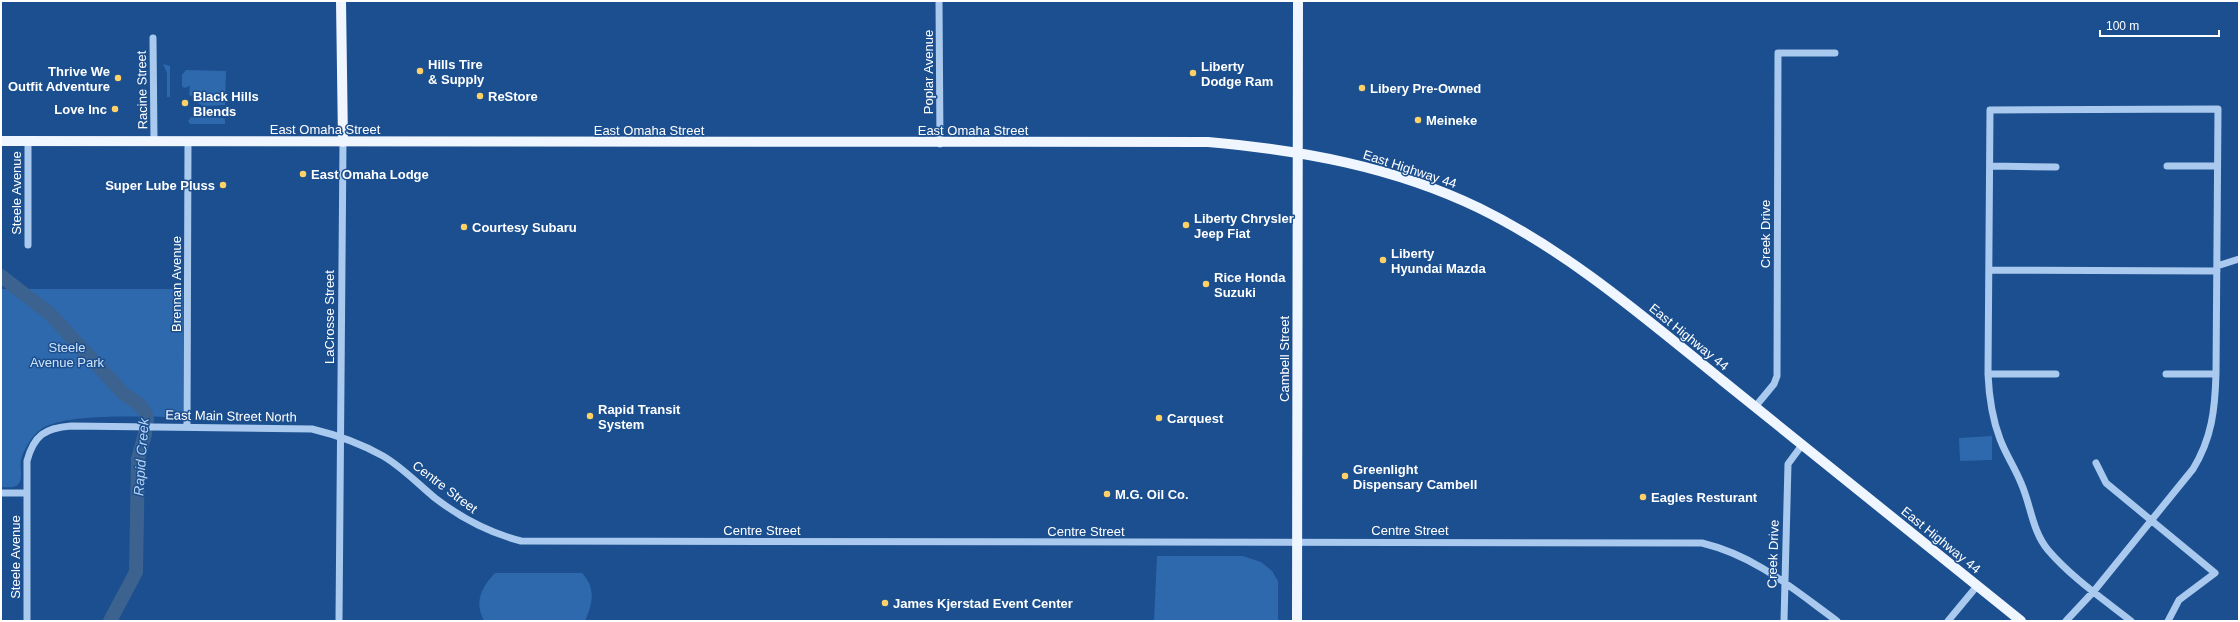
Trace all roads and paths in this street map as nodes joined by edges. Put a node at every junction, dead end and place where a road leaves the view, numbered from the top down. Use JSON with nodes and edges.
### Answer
{"nodes":[{"id":1,"x":341,"y":1,"type":"edge"},
{"id":2,"x":939,"y":1,"type":"edge"},
{"id":3,"x":1298,"y":1,"type":"edge"},
{"id":4,"x":154,"y":38,"type":"dead end"},
{"id":5,"x":1835,"y":53,"type":"dead end"},
{"id":6,"x":1,"y":141,"type":"edge"},
{"id":7,"x":28,"y":141,"type":"junction"},
{"id":8,"x":154,"y":141,"type":"junction"},
{"id":9,"x":188,"y":141,"type":"junction"},
{"id":10,"x":343,"y":142,"type":"junction"},
{"id":11,"x":940,"y":144,"type":"junction"},
{"id":12,"x":1297,"y":152,"type":"junction"},
{"id":13,"x":1990,"y":166,"type":"junction"},
{"id":14,"x":2167,"y":166,"type":"dead end"},
{"id":15,"x":2217,"y":166,"type":"junction"},
{"id":16,"x":2056,"y":167,"type":"dead end"},
{"id":17,"x":28,"y":245,"type":"dead end"},
{"id":18,"x":2239,"y":259,"type":"edge"},
{"id":19,"x":2217,"y":269,"type":"junction"},
{"id":20,"x":1990,"y":270,"type":"junction"},
{"id":21,"x":1988,"y":374,"type":"junction"},
{"id":22,"x":2056,"y":374,"type":"dead end"},
{"id":23,"x":2166,"y":374,"type":"dead end"},
{"id":24,"x":2216,"y":374,"type":"junction"},
{"id":25,"x":1755,"y":407,"type":"junction"},
{"id":26,"x":187,"y":427,"type":"junction"},
{"id":27,"x":342,"y":436,"type":"junction"},
{"id":28,"x":1802,"y":445,"type":"junction"},
{"id":29,"x":2096,"y":463,"type":"dead end"},
{"id":30,"x":1,"y":493,"type":"edge"},
{"id":31,"x":26,"y":493,"type":"junction"},
{"id":32,"x":2152,"y":520,"type":"junction"},
{"id":33,"x":1297,"y":543,"type":"junction"},
{"id":34,"x":1784,"y":581,"type":"junction"},
{"id":35,"x":1977,"y":586,"type":"junction"},
{"id":36,"x":2094,"y":591,"type":"junction"},
{"id":37,"x":27,"y":621,"type":"edge"},
{"id":38,"x":339,"y":621,"type":"edge"},
{"id":39,"x":1297,"y":621,"type":"edge"},
{"id":40,"x":1784,"y":621,"type":"edge"},
{"id":41,"x":1837,"y":621,"type":"edge"},
{"id":42,"x":1948,"y":621,"type":"edge"},
{"id":43,"x":2021,"y":621,"type":"edge"},
{"id":44,"x":2066,"y":621,"type":"edge"},
{"id":45,"x":2131,"y":621,"type":"edge"},
{"id":46,"x":2168,"y":621,"type":"edge"}],
"edges":[{"from":1,"to":10,"type":"main road","name":"LaCrosse Street"},
{"from":2,"to":11,"type":"street","name":"Poplar Avenue"},
{"from":3,"to":12,"type":"main road","name":"Cambell Street"},
{"from":4,"to":8,"type":"street","name":"Racine Street"},
{"from":5,"to":25,"type":"street","name":"Creek Drive"},
{"from":6,"to":7,"type":"main road","name":"East Omaha Street"},
{"from":7,"to":8,"type":"main road","name":"East Omaha Street"},
{"from":7,"to":17,"type":"street","name":"Steele Avenue"},
{"from":8,"to":9,"type":"main road","name":"East Omaha Street"},
{"from":9,"to":10,"type":"main road","name":"East Omaha Street"},
{"from":9,"to":26,"type":"street","name":"Brennan Avenue"},
{"from":10,"to":11,"type":"main road","name":"East Omaha Street"},
{"from":10,"to":27,"type":"street","name":"LaCrosse Street"},
{"from":11,"to":12,"type":"main road","name":"East Omaha Street"},
{"from":12,"to":25,"type":"main road","name":"East Highway 44"},
{"from":12,"to":33,"type":"main road","name":"Cambell Street"},
{"from":13,"to":15,"type":"street"},
{"from":13,"to":16,"type":"street"},
{"from":13,"to":20,"type":"street"},
{"from":14,"to":15,"type":"street"},
{"from":15,"to":19,"type":"street"},
{"from":18,"to":19,"type":"street"},
{"from":19,"to":20,"type":"street"},
{"from":19,"to":24,"type":"street"},
{"from":20,"to":21,"type":"street"},
{"from":21,"to":22,"type":"street"},
{"from":21,"to":36,"type":"street"},
{"from":23,"to":24,"type":"street"},
{"from":24,"to":32,"type":"street"},
{"from":25,"to":28,"type":"main road","name":"East Highway 44"},
{"from":26,"to":27,"type":"street","name":"East Main Street North"},
{"from":26,"to":31,"type":"street","name":"East Main Street North"},
{"from":27,"to":33,"type":"street","name":"Centre Street"},
{"from":27,"to":38,"type":"street","name":"LaCrosse Street"},
{"from":28,"to":34,"type":"street","name":"Creek Drive"},
{"from":28,"to":35,"type":"main road","name":"East Highway 44"},
{"from":29,"to":32,"type":"street"},
{"from":30,"to":31,"type":"street"},
{"from":31,"to":37,"type":"street","name":"Steele Avenue"},
{"from":32,"to":36,"type":"street"},
{"from":32,"to":46,"type":"street"},
{"from":33,"to":34,"type":"street","name":"Centre Street"},
{"from":33,"to":39,"type":"main road","name":"Cambell Street"},
{"from":34,"to":40,"type":"street","name":"Creek Drive"},
{"from":34,"to":41,"type":"street","name":"Centre Street"},
{"from":35,"to":42,"type":"street"},
{"from":35,"to":43,"type":"main road","name":"East Highway 44"},
{"from":36,"to":44,"type":"street"},
{"from":36,"to":45,"type":"street"}]}
